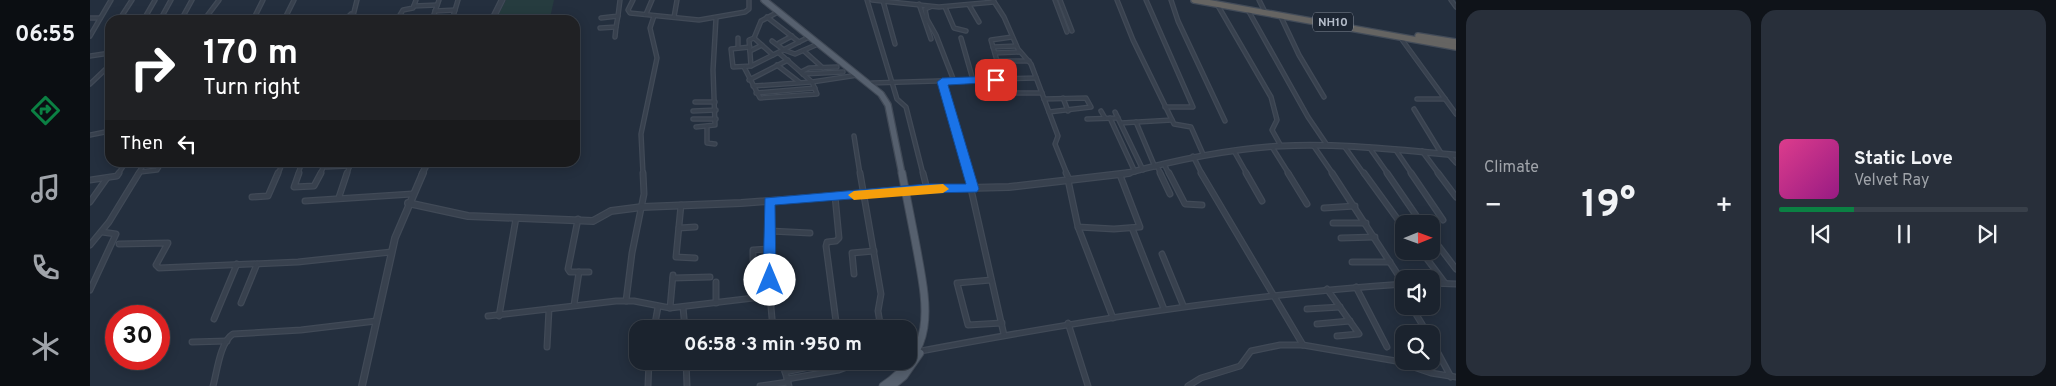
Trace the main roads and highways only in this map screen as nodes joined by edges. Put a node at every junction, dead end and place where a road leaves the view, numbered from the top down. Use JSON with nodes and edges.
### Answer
{"nodes":[{"id":1,"x":764,"y":0,"type":"edge"},
{"id":2,"x":768,"y":0,"type":"edge"},
{"id":3,"x":1194,"y":0,"type":"edge"},
{"id":4,"x":1210,"y":0,"type":"edge"},
{"id":5,"x":1456,"y":42,"type":"edge"},
{"id":6,"x":1456,"y":47,"type":"edge"},
{"id":7,"x":906,"y":191,"type":"junction"},
{"id":8,"x":887,"y":386,"type":"edge"}],
"edges":[{"from":1,"to":7,"type":"main road"},
{"from":2,"to":7,"type":"main road"},
{"from":3,"to":6,"type":"highway"},
{"from":4,"to":5,"type":"highway","number":"NH10"},
{"from":7,"to":8,"type":"main road"},
{"from":7,"to":8,"type":"main road"}]}
